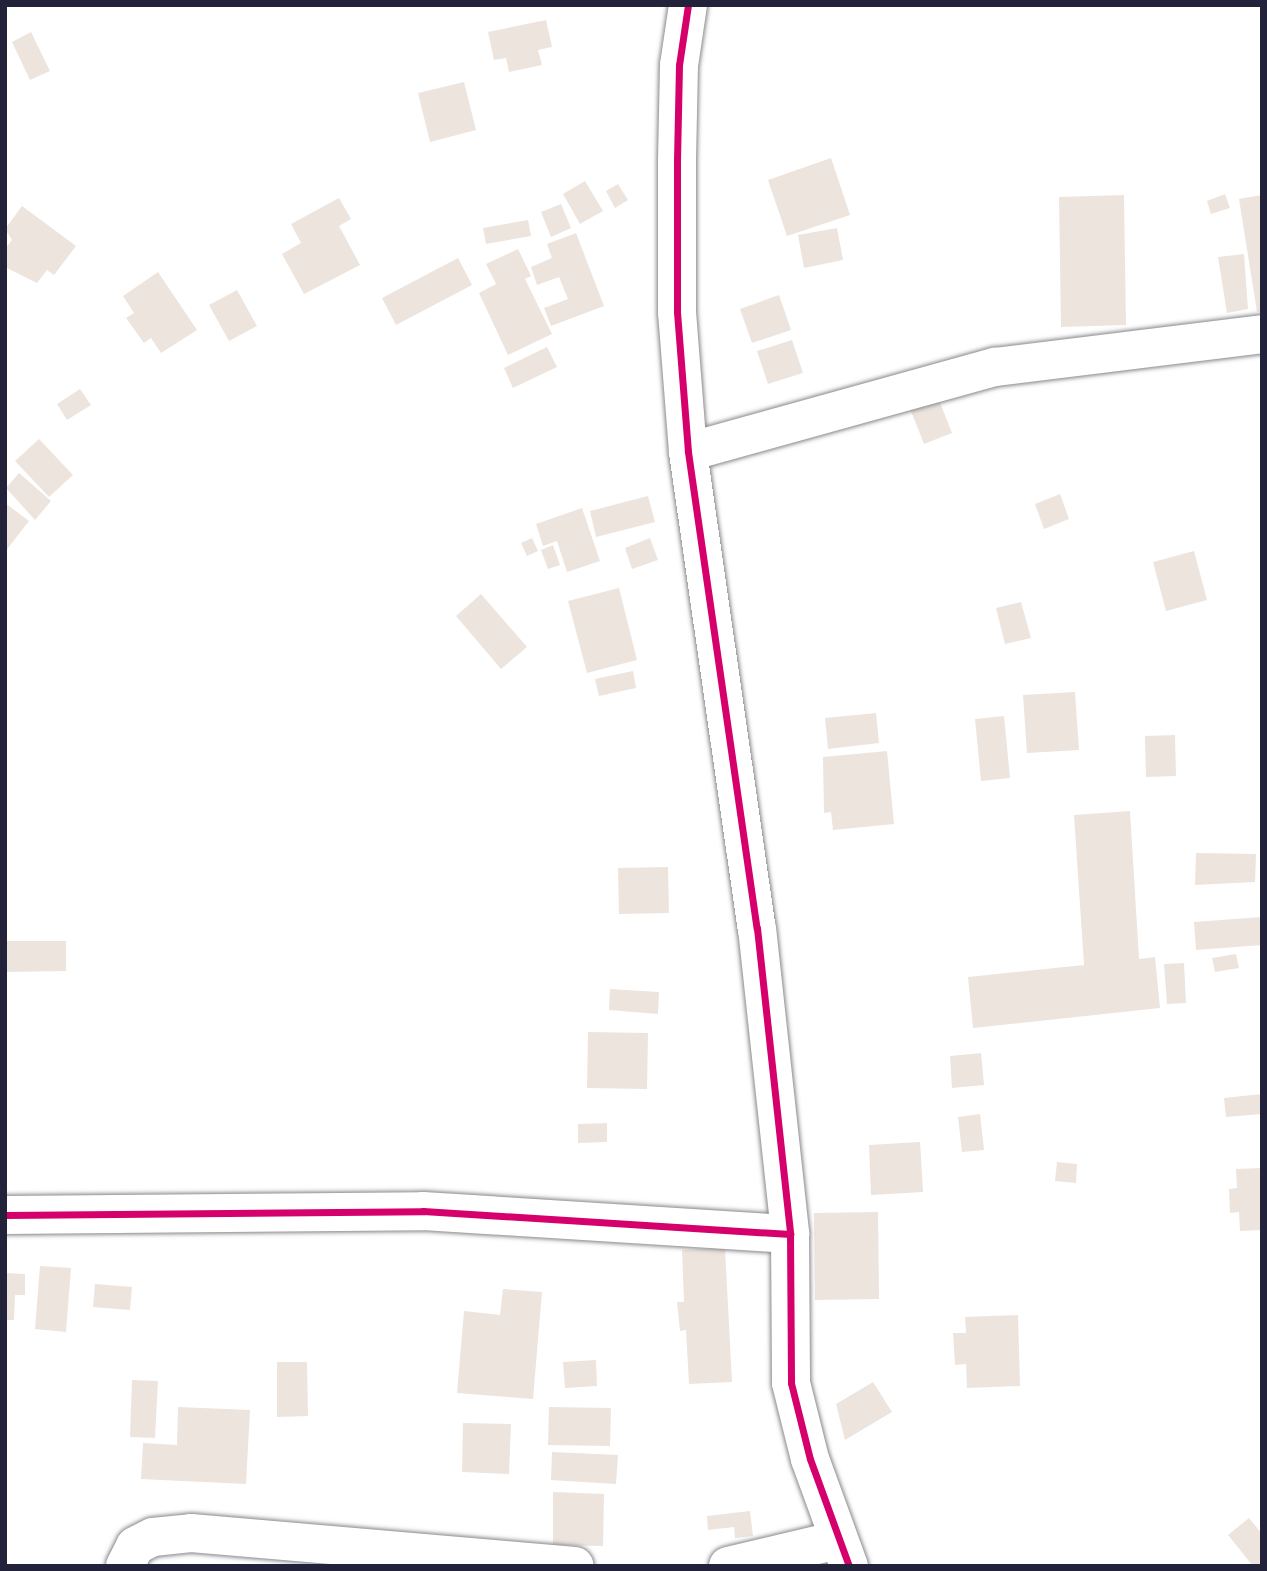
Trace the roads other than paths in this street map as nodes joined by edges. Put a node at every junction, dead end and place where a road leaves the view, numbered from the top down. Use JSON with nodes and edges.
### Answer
{"nodes":[{"id":1,"x":688,"y":5,"type":"edge"},
{"id":2,"x":1262,"y":334,"type":"edge"},
{"id":3,"x":688,"y":452,"type":"junction"},
{"id":4,"x":5,"y":1215,"type":"edge"},
{"id":5,"x":790,"y":1234,"type":"junction"},
{"id":6,"x":843,"y":1553,"type":"edge"},
{"id":7,"x":125,"y":1566,"type":"edge"},
{"id":8,"x":575,"y":1566,"type":"edge"},
{"id":9,"x":728,"y":1566,"type":"edge"}],
"edges":[{"from":1,"to":3,"type":"street"},
{"from":2,"to":3,"type":"street"},
{"from":3,"to":5,"type":"street"},
{"from":4,"to":5,"type":"street"},
{"from":5,"to":6,"type":"street"},
{"from":6,"to":9,"type":"street"},
{"from":7,"to":8,"type":"street"}]}
